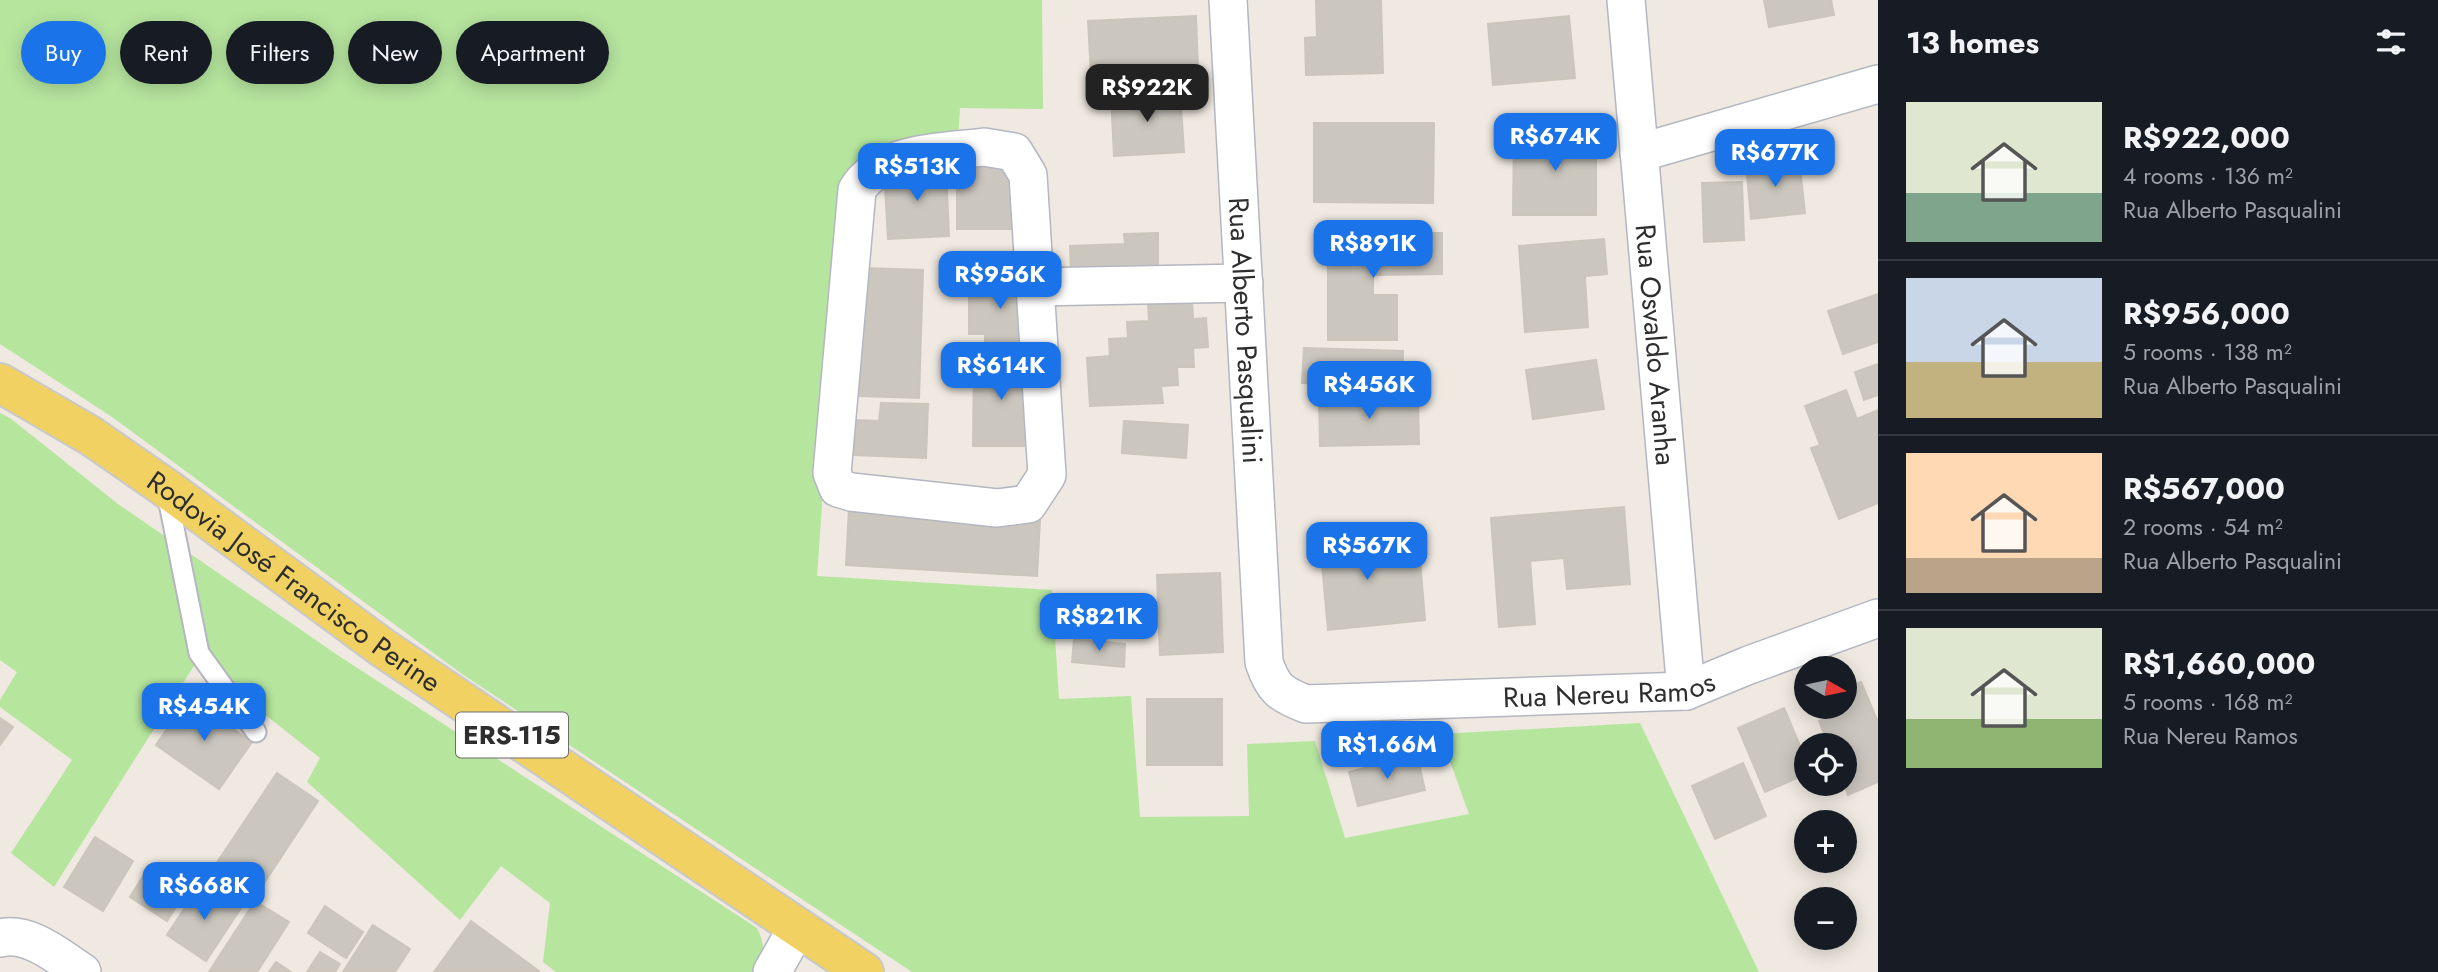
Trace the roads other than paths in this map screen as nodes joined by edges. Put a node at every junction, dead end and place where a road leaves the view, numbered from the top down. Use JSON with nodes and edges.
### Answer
{"nodes":[{"id":1,"x":1228,"y":0,"type":"edge"},
{"id":2,"x":1626,"y":0,"type":"edge"},
{"id":3,"x":1878,"y":84,"type":"edge"},
{"id":4,"x":1639,"y":153,"type":"junction"},
{"id":5,"x":1244,"y":283,"type":"junction"},
{"id":6,"x":1034,"y":288,"type":"junction"},
{"id":7,"x":0,"y":383,"type":"edge"},
{"id":8,"x":166,"y":488,"type":"junction"},
{"id":9,"x":1878,"y":618,"type":"edge"},
{"id":10,"x":1264,"y":662,"type":"joint"},
{"id":11,"x":1686,"y":691,"type":"junction"},
{"id":12,"x":256,"y":732,"type":"dead end"},
{"id":13,"x":797,"y":928,"type":"junction"},
{"id":14,"x":1,"y":935,"type":"edge"},
{"id":15,"x":82,"y":972,"type":"edge"},
{"id":16,"x":772,"y":972,"type":"edge"},
{"id":17,"x":864,"y":972,"type":"edge"}],
"edges":[{"from":1,"to":5,"type":"street","name":"Rua Alberto Pasqualini"},
{"from":2,"to":4,"type":"street","name":"Rua Osvaldo Aranha"},
{"from":3,"to":4,"type":"street"},
{"from":4,"to":11,"type":"street","name":"Rua Osvaldo Aranha"},
{"from":5,"to":6,"type":"street"},
{"from":5,"to":10,"type":"street","name":"Rua Alberto Pasqualini"},
{"from":6,"to":6,"type":"street"},
{"from":7,"to":8,"type":"main road","name":"Rodovia José Francisco Perine","number":"ERS-115"},
{"from":8,"to":12,"type":"lane"},
{"from":8,"to":13,"type":"main road","name":"Rodovia José Francisco Perine","number":"ERS-115"},
{"from":9,"to":11,"type":"street","name":"Rua Nereu Ramos"},
{"from":10,"to":11,"type":"street","name":"Rua Nereu Ramos"},
{"from":13,"to":16,"type":"street"},
{"from":13,"to":17,"type":"main road","name":"Rodovia José Francisco Perine","number":"ERS-115"},
{"from":14,"to":15,"type":"street"}]}
